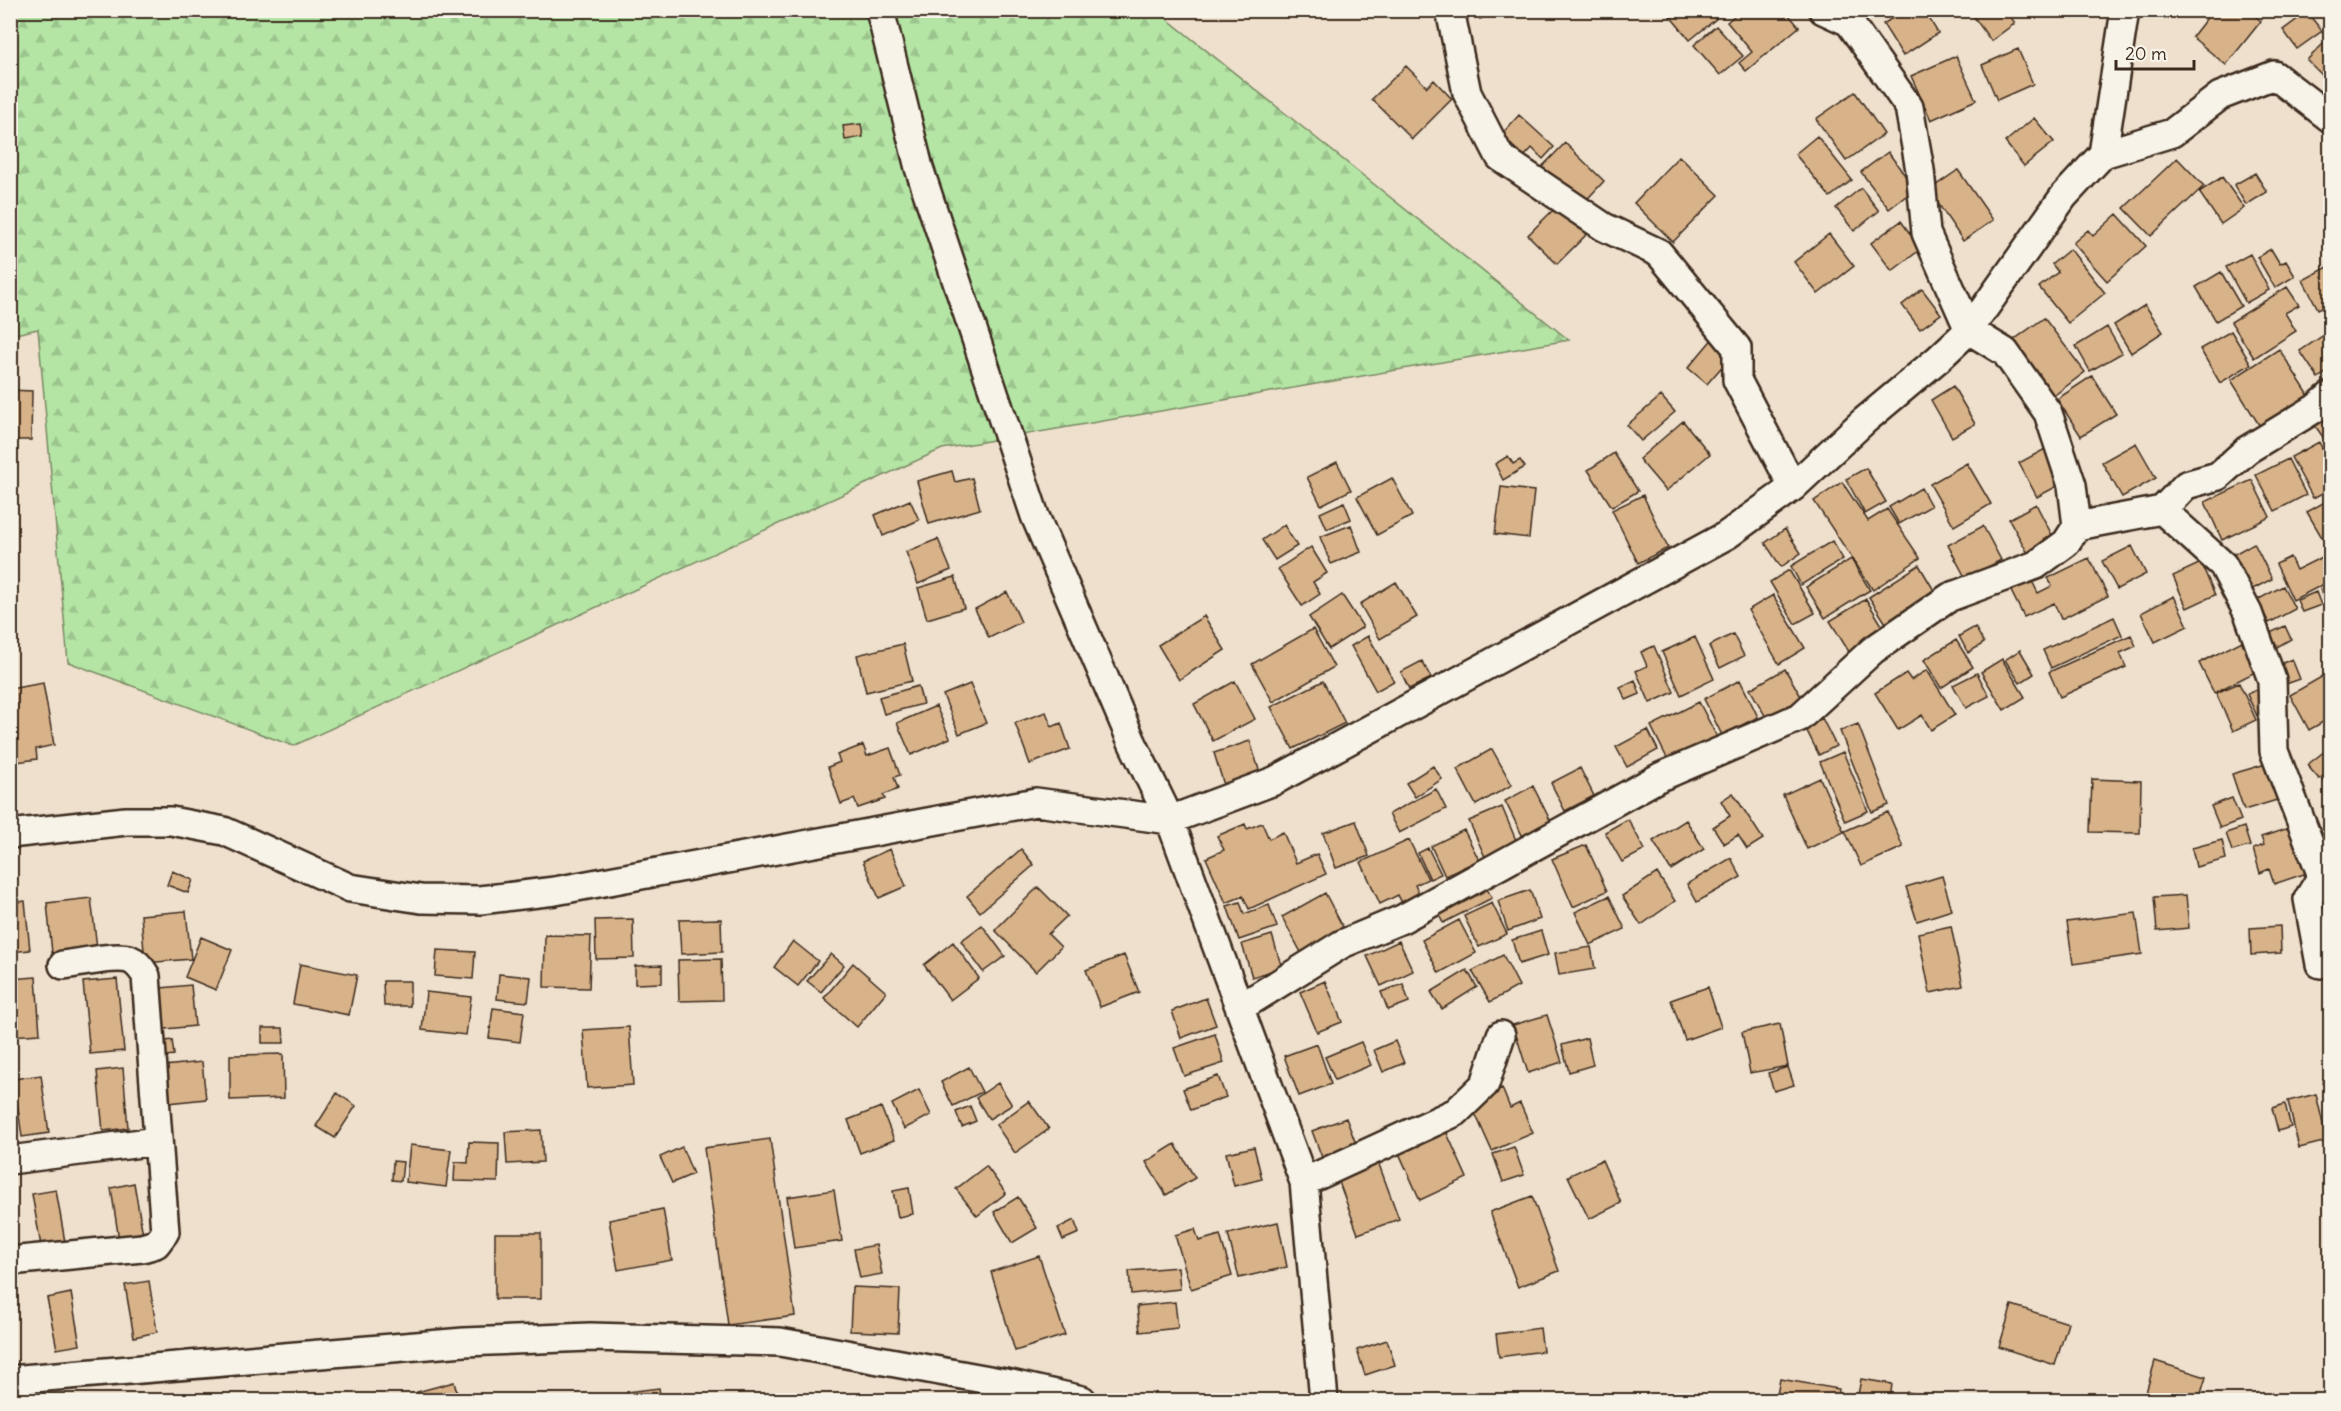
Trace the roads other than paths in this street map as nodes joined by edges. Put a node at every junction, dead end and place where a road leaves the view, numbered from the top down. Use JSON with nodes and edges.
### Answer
{"nodes":[{"id":1,"x":880,"y":10,"type":"edge"},
{"id":2,"x":1450,"y":10,"type":"edge"},
{"id":3,"x":1823,"y":10,"type":"edge"},
{"id":4,"x":2125,"y":10,"type":"edge"},
{"id":5,"x":2331,"y":118,"type":"edge"},
{"id":6,"x":2103,"y":154,"type":"junction"},
{"id":7,"x":1969,"y":330,"type":"junction"},
{"id":8,"x":2331,"y":396,"type":"edge"},
{"id":9,"x":1793,"y":487,"type":"junction"},
{"id":10,"x":2162,"y":510,"type":"junction"},
{"id":11,"x":2077,"y":526,"type":"junction"},
{"id":12,"x":1170,"y":820,"type":"junction"},
{"id":13,"x":10,"y":834,"type":"edge"},
{"id":14,"x":2319,"y":963,"type":"dead end"},
{"id":15,"x":63,"y":965,"type":"dead end"},
{"id":16,"x":1241,"y":1007,"type":"junction"},
{"id":17,"x":1501,"y":1035,"type":"dead end"},
{"id":18,"x":157,"y":1141,"type":"junction"},
{"id":19,"x":10,"y":1160,"type":"edge"},
{"id":20,"x":1304,"y":1182,"type":"junction"},
{"id":21,"x":10,"y":1261,"type":"edge"},
{"id":22,"x":10,"y":1380,"type":"edge"},
{"id":23,"x":1082,"y":1401,"type":"edge"},
{"id":24,"x":1324,"y":1401,"type":"edge"}],
"edges":[{"from":1,"to":12,"type":"street"},
{"from":2,"to":9,"type":"street"},
{"from":3,"to":7,"type":"street"},
{"from":4,"to":6,"type":"street"},
{"from":5,"to":6,"type":"street"},
{"from":6,"to":7,"type":"street"},
{"from":7,"to":9,"type":"street"},
{"from":7,"to":11,"type":"street"},
{"from":8,"to":10,"type":"street"},
{"from":9,"to":12,"type":"street"},
{"from":10,"to":11,"type":"street"},
{"from":10,"to":14,"type":"street"},
{"from":11,"to":16,"type":"street"},
{"from":12,"to":13,"type":"street"},
{"from":12,"to":16,"type":"street"},
{"from":15,"to":18,"type":"street"},
{"from":16,"to":20,"type":"street"},
{"from":17,"to":20,"type":"street"},
{"from":18,"to":19,"type":"street"},
{"from":18,"to":21,"type":"street"},
{"from":20,"to":24,"type":"street"},
{"from":22,"to":23,"type":"street"}]}
